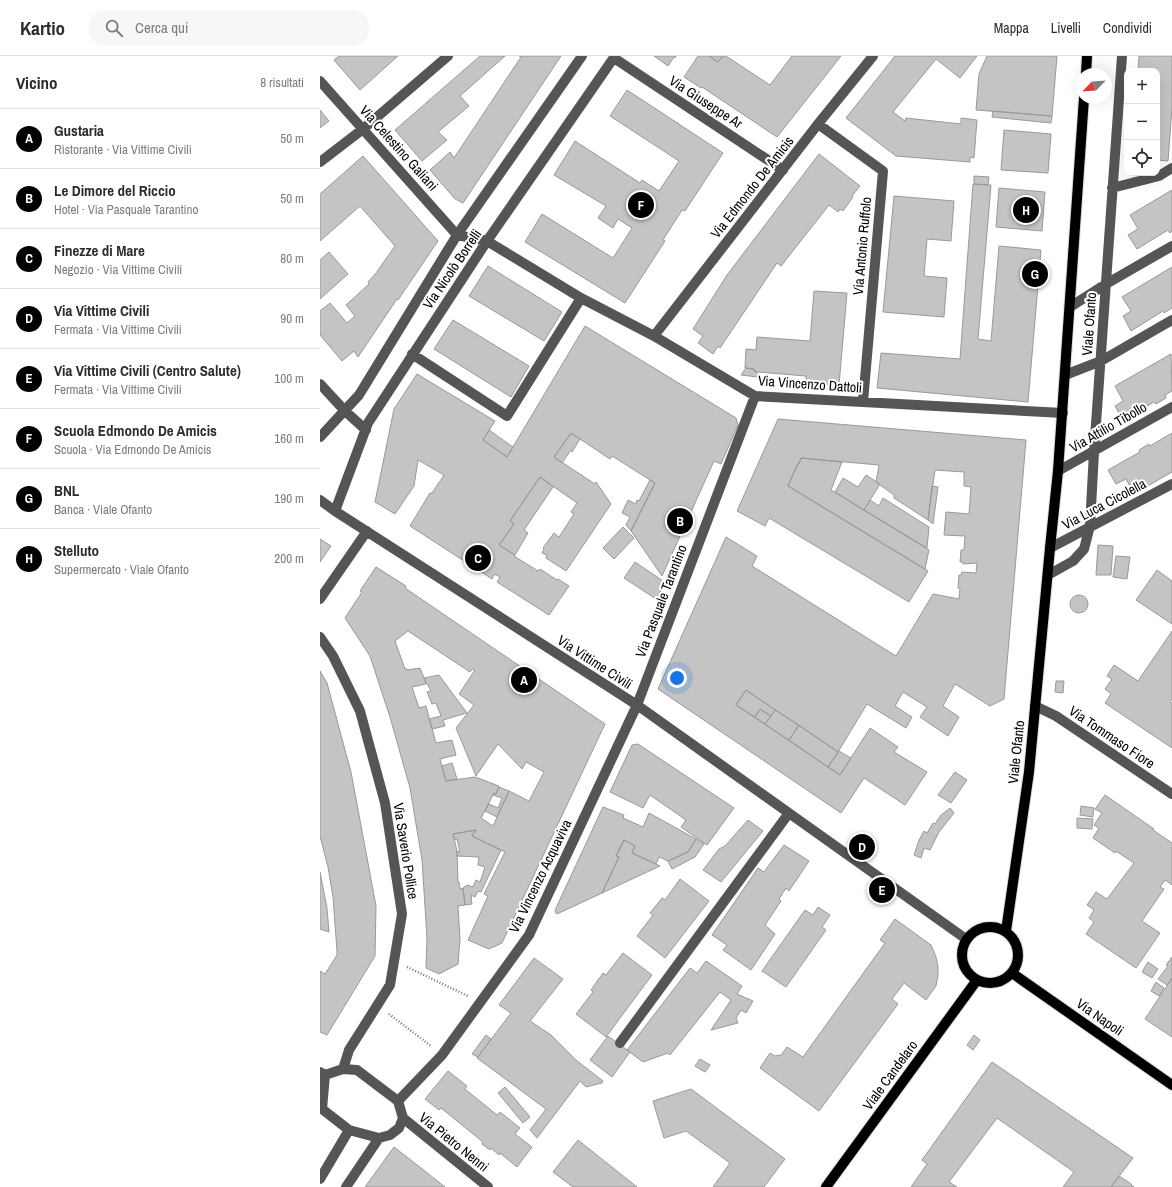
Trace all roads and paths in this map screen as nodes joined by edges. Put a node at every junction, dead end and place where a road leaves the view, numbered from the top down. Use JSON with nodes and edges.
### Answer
{"nodes":[{"id":1,"x":448,"y":56,"type":"edge"},
{"id":2,"x":582,"y":56,"type":"edge"},
{"id":3,"x":874,"y":56,"type":"edge"},
{"id":4,"x":1087,"y":56,"type":"edge"},
{"id":5,"x":1122,"y":56,"type":"edge"},
{"id":6,"x":614,"y":57,"type":"edge"},
{"id":7,"x":1086,"y":68,"type":"edge"},
{"id":8,"x":320,"y":81,"type":"edge"},
{"id":9,"x":1084,"y":104,"type":"edge"},
{"id":10,"x":818,"y":124,"type":"junction"},
{"id":11,"x":363,"y":129,"type":"junction"},
{"id":12,"x":320,"y":162,"type":"edge"},
{"id":13,"x":1172,"y":168,"type":"edge"},
{"id":14,"x":783,"y":170,"type":"junction"},
{"id":15,"x":1112,"y":188,"type":"junction"},
{"id":16,"x":458,"y":235,"type":"junction"},
{"id":17,"x":487,"y":241,"type":"junction"},
{"id":18,"x":1172,"y":246,"type":"edge"},
{"id":19,"x":1106,"y":284,"type":"junction"},
{"id":20,"x":581,"y":298,"type":"junction"},
{"id":21,"x":1070,"y":307,"type":"junction"},
{"id":22,"x":1172,"y":320,"type":"edge"},
{"id":23,"x":654,"y":336,"type":"junction"},
{"id":24,"x":412,"y":354,"type":"junction"},
{"id":25,"x":1101,"y":361,"type":"junction"},
{"id":26,"x":1065,"y":375,"type":"junction"},
{"id":27,"x":320,"y":384,"type":"edge"},
{"id":28,"x":755,"y":396,"type":"junction"},
{"id":29,"x":863,"y":402,"type":"junction"},
{"id":30,"x":1172,"y":407,"type":"edge"},
{"id":31,"x":345,"y":411,"type":"junction"},
{"id":32,"x":1062,"y":413,"type":"junction"},
{"id":33,"x":366,"y":430,"type":"junction"},
{"id":34,"x":320,"y":437,"type":"edge"},
{"id":35,"x":1094,"y":452,"type":"junction"},
{"id":36,"x":1058,"y":471,"type":"junction"},
{"id":37,"x":1172,"y":484,"type":"edge"},
{"id":38,"x":320,"y":500,"type":"edge"},
{"id":39,"x":335,"y":511,"type":"junction"},
{"id":40,"x":1090,"y":526,"type":"junction"},
{"id":41,"x":367,"y":531,"type":"junction"},
{"id":42,"x":1050,"y":548,"type":"junction"},
{"id":43,"x":1048,"y":574,"type":"junction"},
{"id":44,"x":320,"y":599,"type":"edge"},
{"id":45,"x":320,"y":637,"type":"edge"},
{"id":46,"x":637,"y":705,"type":"junction"},
{"id":47,"x":1035,"y":706,"type":"junction"},
{"id":48,"x":1172,"y":794,"type":"edge"},
{"id":49,"x":789,"y":813,"type":"junction"},
{"id":50,"x":1006,"y":931,"type":"junction"},
{"id":51,"x":966,"y":939,"type":"junction"},
{"id":52,"x":394,"y":961,"type":"junction"},
{"id":53,"x":1012,"y":973,"type":"junction"},
{"id":54,"x":977,"y":980,"type":"junction"},
{"id":55,"x":481,"y":1002,"type":"junction"},
{"id":56,"x":378,"y":1005,"type":"junction"},
{"id":57,"x":620,"y":1043,"type":"dead end"},
{"id":58,"x":442,"y":1056,"type":"junction"},
{"id":59,"x":343,"y":1069,"type":"junction"},
{"id":60,"x":322,"y":1073,"type":"edge"},
{"id":61,"x":1172,"y":1084,"type":"edge"},
{"id":62,"x":398,"y":1101,"type":"junction"},
{"id":63,"x":321,"y":1109,"type":"edge"},
{"id":64,"x":403,"y":1118,"type":"junction"},
{"id":65,"x":349,"y":1130,"type":"junction"},
{"id":66,"x":379,"y":1138,"type":"junction"},
{"id":67,"x":320,"y":1179,"type":"edge"},
{"id":68,"x":346,"y":1187,"type":"edge"},
{"id":69,"x":488,"y":1187,"type":"edge"},
{"id":70,"x":826,"y":1187,"type":"edge"}],
"edges":[{"from":1,"to":11,"type":"street"},
{"from":2,"to":16,"type":"street","name":"Via Nicolò Borrelli"},
{"from":3,"to":10,"type":"street","name":"Via Edmondo De Amicis"},
{"from":4,"to":7,"type":"main road"},
{"from":5,"to":15,"type":"street","name":"Viale Ofanto"},
{"from":6,"to":14,"type":"street","name":"Via Giuseppe Ar"},
{"from":6,"to":17,"type":"street","name":"Via Nicolò Borrelli"},
{"from":8,"to":11,"type":"street","name":"Via Celestino Galiani"},
{"from":9,"to":21,"type":"main road","name":"Viale Ofanto"},
{"from":10,"to":14,"type":"street","name":"Via Edmondo De Amicis"},
{"from":10,"to":29,"type":"street","name":"Via Antonio Ruffolo"},
{"from":11,"to":12,"type":"street"},
{"from":11,"to":16,"type":"street","name":"Via Celestino Galiani"},
{"from":13,"to":15,"type":"street"},
{"from":14,"to":23,"type":"street","name":"Via Edmondo De Amicis"},
{"from":15,"to":19,"type":"street","name":"Viale Ofanto"},
{"from":16,"to":17,"type":"street","name":"Via Vincenzo Dattoli"},
{"from":16,"to":31,"type":"street","name":"Via Nicolò Borrelli"},
{"from":17,"to":20,"type":"street","name":"Via Vincenzo Dattoli"},
{"from":17,"to":24,"type":"street","name":"Via Nicolò Borrelli"},
{"from":18,"to":19,"type":"street"},
{"from":19,"to":21,"type":"street"},
{"from":19,"to":25,"type":"street","name":"Viale Ofanto"},
{"from":20,"to":23,"type":"street","name":"Via Vincenzo Dattoli"},
{"from":20,"to":24,"type":"street"},
{"from":21,"to":26,"type":"main road","name":"Viale Ofanto"},
{"from":22,"to":25,"type":"street"},
{"from":23,"to":28,"type":"street","name":"Via Vincenzo Dattoli"},
{"from":24,"to":33,"type":"street","name":"Via Nicolò Borrelli"},
{"from":25,"to":26,"type":"street"},
{"from":25,"to":35,"type":"street","name":"Viale Ofanto"},
{"from":26,"to":32,"type":"main road","name":"Viale Ofanto"},
{"from":27,"to":31,"type":"street"},
{"from":28,"to":29,"type":"street","name":"Via Vincenzo Dattoli"},
{"from":28,"to":46,"type":"street","name":"Via Pasquale Tarantino"},
{"from":29,"to":32,"type":"street","name":"Via Vincenzo Dattoli"},
{"from":30,"to":35,"type":"street","name":"Via Attilio Tibollo"},
{"from":31,"to":33,"type":"street"},
{"from":31,"to":34,"type":"street","name":"Via Nicolò Borrelli"},
{"from":32,"to":36,"type":"main road","name":"Viale Ofanto"},
{"from":33,"to":39,"type":"street","name":"Via Nicolò Borrelli"},
{"from":35,"to":36,"type":"street","name":"Via Attilio Tibollo"},
{"from":35,"to":40,"type":"street","name":"Viale Ofanto"},
{"from":36,"to":42,"type":"main road","name":"Viale Ofanto"},
{"from":37,"to":40,"type":"street","name":"Via Luca Cicolella"},
{"from":38,"to":39,"type":"street","name":"Via Vittime Civili"},
{"from":39,"to":41,"type":"street","name":"Via Vittime Civili"},
{"from":40,"to":42,"type":"street","name":"Via Luca Cicolella"},
{"from":40,"to":43,"type":"street","name":"Viale Ofanto"},
{"from":41,"to":44,"type":"street"},
{"from":41,"to":46,"type":"street","name":"Via Vittime Civili"},
{"from":42,"to":43,"type":"main road","name":"Viale Ofanto"},
{"from":43,"to":47,"type":"main road","name":"Viale Ofanto"},
{"from":45,"to":52,"type":"street","name":"Via Saverio Pollice"},
{"from":46,"to":49,"type":"street","name":"Via Vittime Civili"},
{"from":46,"to":55,"type":"street","name":"Via Vincenzo Acquaviva"},
{"from":47,"to":48,"type":"street","name":"Via Tommaso Fiore"},
{"from":47,"to":50,"type":"main road","name":"Viale Ofanto"},
{"from":49,"to":51,"type":"street","name":"Via Vittime Civili"},
{"from":49,"to":57,"type":"street"},
{"from":50,"to":51,"type":"main road"},
{"from":50,"to":53,"type":"main road"},
{"from":51,"to":54,"type":"main road"},
{"from":52,"to":55,"type":"path"},
{"from":52,"to":56,"type":"street","name":"Via Saverio Pollice"},
{"from":53,"to":54,"type":"main road"},
{"from":53,"to":61,"type":"main road","name":"Via Napoli"},
{"from":54,"to":70,"type":"main road","name":"Viale Candelaro"},
{"from":55,"to":58,"type":"street","name":"Via Vincenzo Acquaviva"},
{"from":56,"to":58,"type":"path"},
{"from":56,"to":59,"type":"street","name":"Via Saverio Pollice"},
{"from":58,"to":62,"type":"street","name":"Via Vincenzo Acquaviva"},
{"from":59,"to":60,"type":"street"},
{"from":59,"to":62,"type":"street"},
{"from":60,"to":63,"type":"street"},
{"from":62,"to":64,"type":"street"},
{"from":63,"to":65,"type":"street"},
{"from":64,"to":66,"type":"street"},
{"from":64,"to":69,"type":"street","name":"Via Pietro Nenni"},
{"from":65,"to":66,"type":"street"},
{"from":65,"to":67,"type":"street"},
{"from":66,"to":68,"type":"street"}]}
